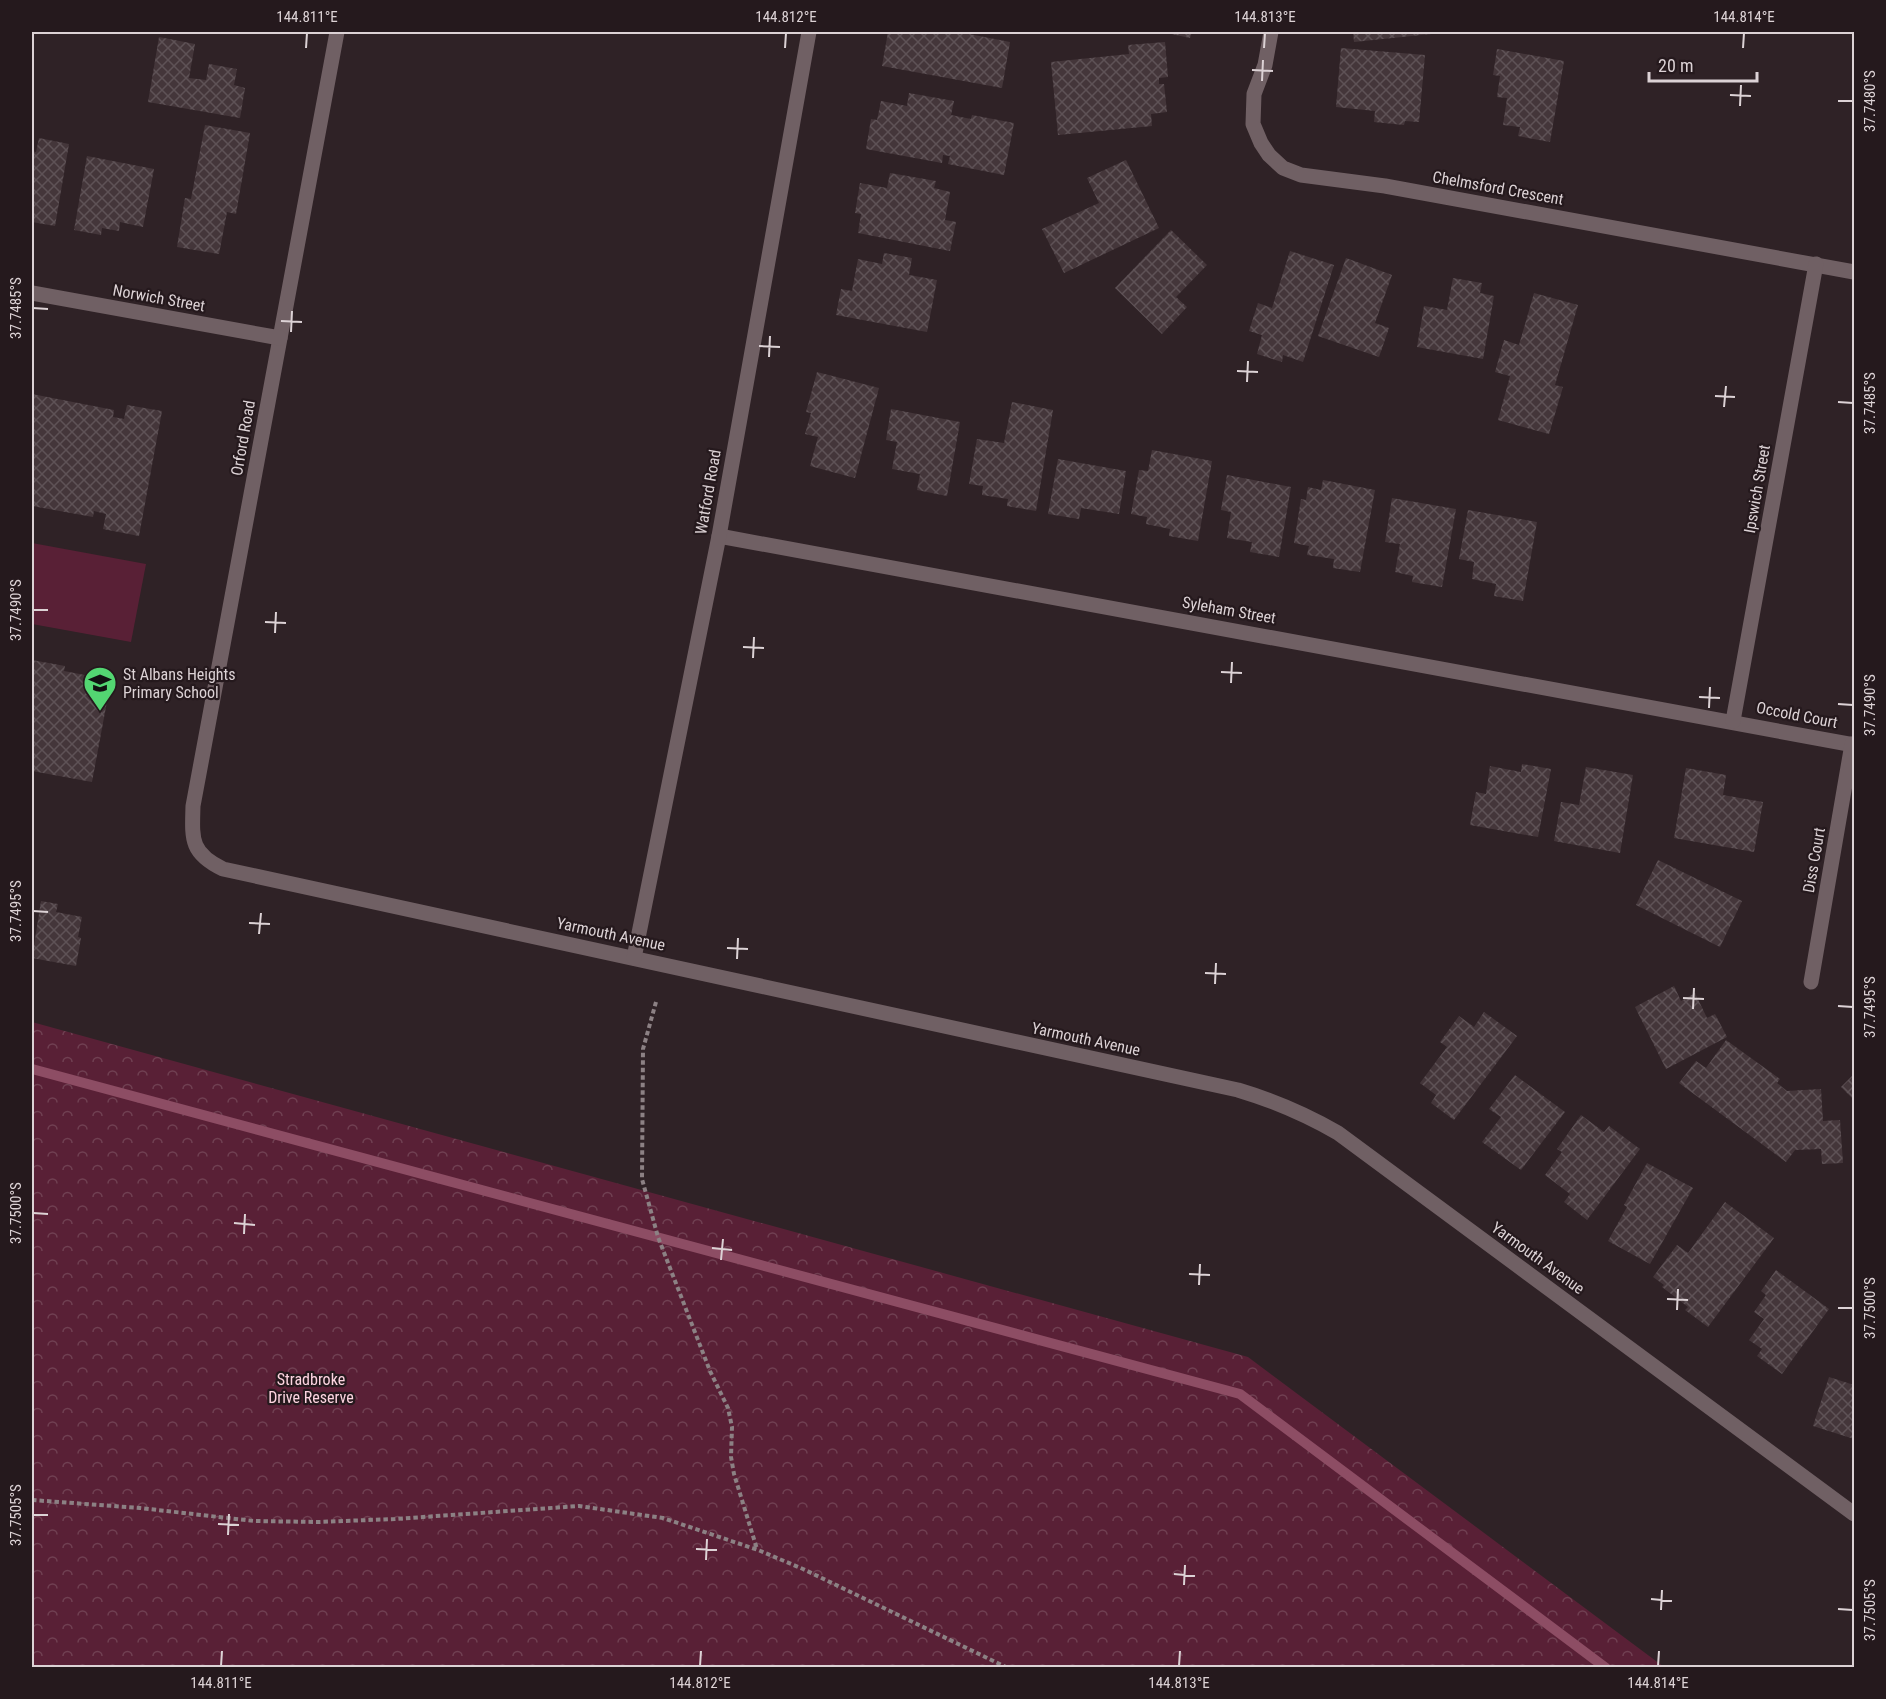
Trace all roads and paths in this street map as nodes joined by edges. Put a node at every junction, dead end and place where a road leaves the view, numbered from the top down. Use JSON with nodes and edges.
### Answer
{"nodes":[{"id":1,"x":337,"y":32,"type":"edge"},
{"id":2,"x":809,"y":32,"type":"edge"},
{"id":3,"x":1271,"y":32,"type":"edge"},
{"id":4,"x":1816,"y":264,"type":"junction"},
{"id":5,"x":1854,"y":272,"type":"edge"},
{"id":6,"x":32,"y":293,"type":"edge"},
{"id":7,"x":280,"y":338,"type":"junction"},
{"id":8,"x":719,"y":536,"type":"junction"},
{"id":9,"x":1733,"y":721,"type":"junction"},
{"id":10,"x":1853,"y":744,"type":"edge"},
{"id":11,"x":198,"y":851,"type":"joint"},
{"id":12,"x":634,"y":958,"type":"junction"},
{"id":13,"x":1811,"y":982,"type":"dead end"},
{"id":14,"x":656,"y":1002,"type":"dead end"},
{"id":15,"x":32,"y":1500,"type":"edge"},
{"id":16,"x":1854,"y":1514,"type":"edge"},
{"id":17,"x":758,"y":1550,"type":"junction"},
{"id":18,"x":1008,"y":1668,"type":"edge"}],
"edges":[{"from":1,"to":7,"type":"street","name":"Orford Road"},
{"from":2,"to":8,"type":"street","name":"Watford Road"},
{"from":3,"to":4,"type":"street","name":"Chelmsford Crescent"},
{"from":4,"to":5,"type":"street","name":"Chelmsford Crescent"},
{"from":4,"to":9,"type":"street","name":"Ipswich Street"},
{"from":6,"to":7,"type":"street","name":"Norwich Street"},
{"from":7,"to":11,"type":"street","name":"Orford Road"},
{"from":8,"to":9,"type":"street","name":"Syleham Street"},
{"from":8,"to":12,"type":"street","name":"Watford Road"},
{"from":9,"to":10,"type":"street","name":"Occold Court"},
{"from":10,"to":13,"type":"street","name":"Diss Court"},
{"from":11,"to":12,"type":"street","name":"Yarmouth Avenue"},
{"from":12,"to":16,"type":"street","name":"Yarmouth Avenue"},
{"from":14,"to":17,"type":"path"},
{"from":15,"to":17,"type":"path"},
{"from":17,"to":18,"type":"path"}]}
